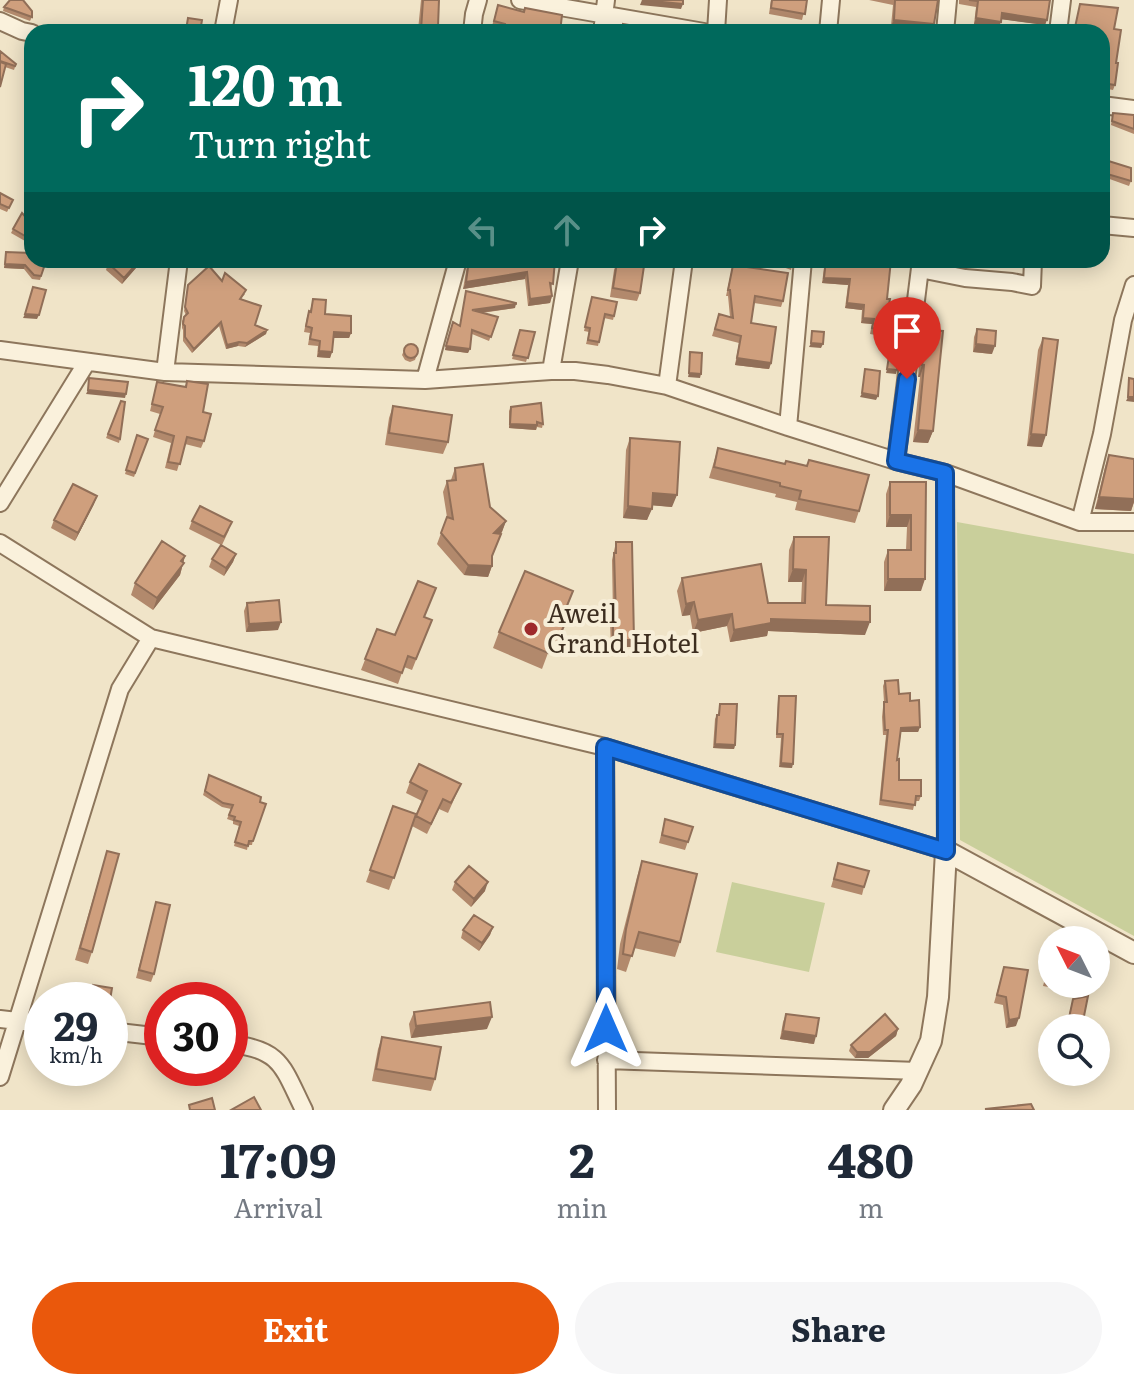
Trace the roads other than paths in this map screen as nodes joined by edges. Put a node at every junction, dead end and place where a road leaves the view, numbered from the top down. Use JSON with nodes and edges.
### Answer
{"nodes":[{"id":1,"x":229,"y":0,"type":"edge"},
{"id":2,"x":478,"y":0,"type":"edge"},
{"id":3,"x":520,"y":0,"type":"edge"},
{"id":4,"x":718,"y":0,"type":"edge"},
{"id":5,"x":831,"y":0,"type":"edge"},
{"id":6,"x":948,"y":0,"type":"edge"},
{"id":7,"x":1062,"y":0,"type":"edge"},
{"id":8,"x":605,"y":7,"type":"edge"},
{"id":9,"x":0,"y":21,"type":"edge"},
{"id":10,"x":224,"y":24,"type":"edge"},
{"id":11,"x":473,"y":24,"type":"edge"},
{"id":12,"x":672,"y":24,"type":"edge"},
{"id":13,"x":716,"y":24,"type":"edge"},
{"id":14,"x":829,"y":24,"type":"edge"},
{"id":15,"x":946,"y":24,"type":"edge"},
{"id":16,"x":1059,"y":24,"type":"edge"},
{"id":17,"x":24,"y":31,"type":"edge"},
{"id":18,"x":1110,"y":106,"type":"edge"},
{"id":19,"x":1134,"y":109,"type":"edge"},
{"id":20,"x":1110,"y":226,"type":"edge"},
{"id":21,"x":1134,"y":228,"type":"edge"},
{"id":22,"x":178,"y":268,"type":"edge"},
{"id":23,"x":456,"y":268,"type":"edge"},
{"id":24,"x":569,"y":268,"type":"edge"},
{"id":25,"x":683,"y":268,"type":"edge"},
{"id":26,"x":802,"y":268,"type":"edge"},
{"id":27,"x":920,"y":268,"type":"edge"},
{"id":28,"x":933,"y":268,"type":"edge"},
{"id":29,"x":1033,"y":268,"type":"edge"},
{"id":30,"x":1134,"y":285,"type":"edge"},
{"id":31,"x":1128,"y":321,"type":"edge"},
{"id":32,"x":0,"y":350,"type":"edge"},
{"id":33,"x":87,"y":362,"type":"junction"},
{"id":34,"x":551,"y":371,"type":"junction"},
{"id":35,"x":165,"y":372,"type":"junction"},
{"id":36,"x":425,"y":380,"type":"junction"},
{"id":37,"x":667,"y":386,"type":"junction"},
{"id":38,"x":788,"y":427,"type":"junction"},
{"id":39,"x":896,"y":461,"type":"junction"},
{"id":40,"x":945,"y":473,"type":"junction"},
{"id":41,"x":0,"y":503,"type":"edge"},
{"id":42,"x":1080,"y":522,"type":"junction"},
{"id":43,"x":1134,"y":522,"type":"edge"},
{"id":44,"x":0,"y":543,"type":"edge"},
{"id":45,"x":151,"y":638,"type":"junction"},
{"id":46,"x":605,"y":747,"type":"junction"},
{"id":47,"x":946,"y":851,"type":"junction"},
{"id":48,"x":1134,"y":953,"type":"edge"},
{"id":49,"x":8,"y":1020,"type":"edge"},
{"id":50,"x":248,"y":1046,"type":"edge"},
{"id":51,"x":606,"y":1060,"type":"junction"},
{"id":52,"x":918,"y":1071,"type":"junction"},
{"id":53,"x":0,"y":1077,"type":"edge"},
{"id":54,"x":304,"y":1110,"type":"edge"},
{"id":55,"x":607,"y":1110,"type":"edge"},
{"id":56,"x":894,"y":1110,"type":"edge"}],
"edges":[{"from":1,"to":10,"type":"street"},
{"from":2,"to":11,"type":"street"},
{"from":3,"to":8,"type":"street"},
{"from":4,"to":13,"type":"street"},
{"from":5,"to":14,"type":"street"},
{"from":6,"to":15,"type":"street"},
{"from":7,"to":16,"type":"street"},
{"from":8,"to":12,"type":"street"},
{"from":9,"to":17,"type":"street"},
{"from":18,"to":19,"type":"street"},
{"from":20,"to":21,"type":"street"},
{"from":22,"to":35,"type":"street"},
{"from":23,"to":36,"type":"street"},
{"from":24,"to":34,"type":"street"},
{"from":25,"to":37,"type":"street"},
{"from":26,"to":38,"type":"street"},
{"from":27,"to":39,"type":"street"},
{"from":28,"to":29,"type":"street"},
{"from":30,"to":31,"type":"street"},
{"from":31,"to":42,"type":"street"},
{"from":32,"to":33,"type":"street"},
{"from":33,"to":35,"type":"street"},
{"from":33,"to":41,"type":"street"},
{"from":34,"to":36,"type":"street"},
{"from":34,"to":37,"type":"street"},
{"from":35,"to":36,"type":"street"},
{"from":37,"to":38,"type":"street"},
{"from":38,"to":39,"type":"street"},
{"from":39,"to":40,"type":"street"},
{"from":40,"to":42,"type":"street"},
{"from":40,"to":47,"type":"street"},
{"from":42,"to":43,"type":"street"},
{"from":44,"to":45,"type":"street"},
{"from":45,"to":46,"type":"street"},
{"from":45,"to":49,"type":"street"},
{"from":46,"to":47,"type":"street"},
{"from":46,"to":51,"type":"street"},
{"from":47,"to":48,"type":"street"},
{"from":47,"to":52,"type":"street"},
{"from":49,"to":53,"type":"street"},
{"from":50,"to":54,"type":"street"},
{"from":51,"to":52,"type":"street"},
{"from":51,"to":55,"type":"street"},
{"from":52,"to":56,"type":"street"}]}
